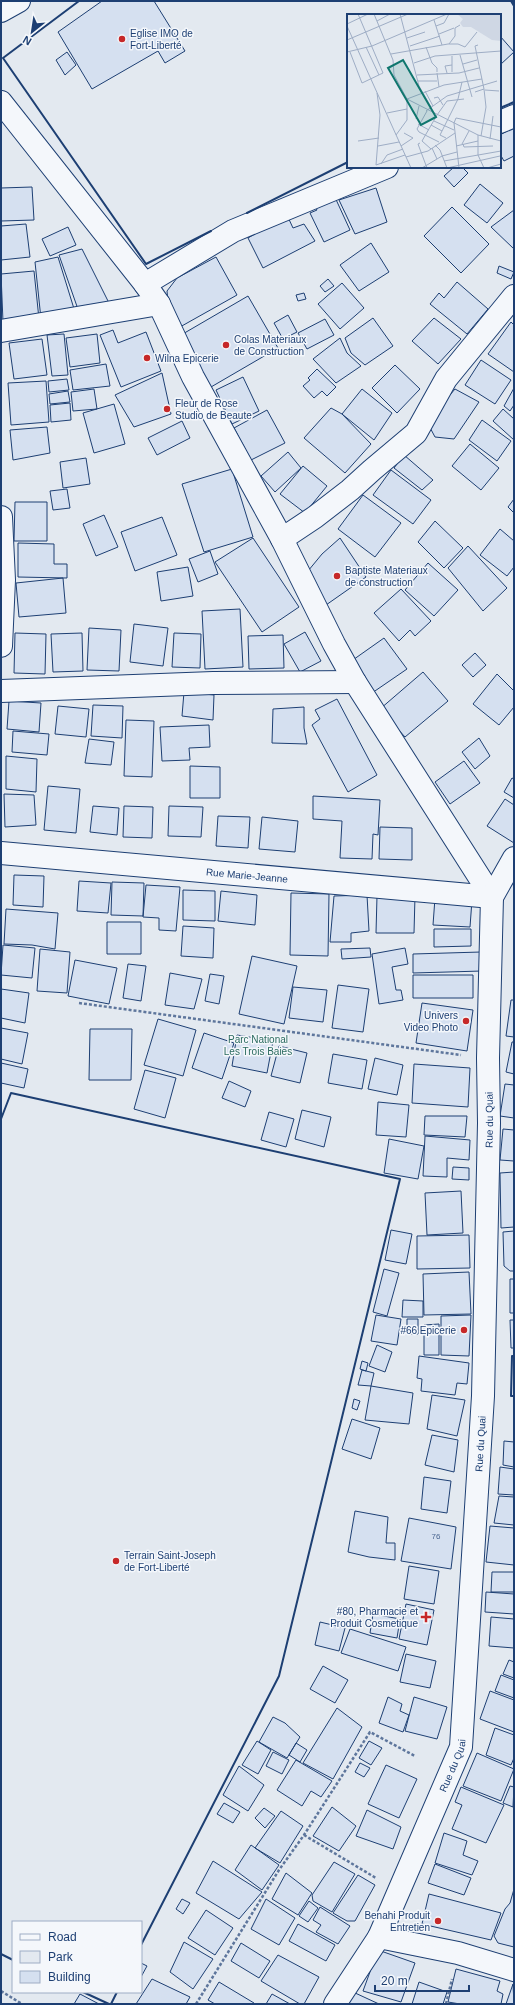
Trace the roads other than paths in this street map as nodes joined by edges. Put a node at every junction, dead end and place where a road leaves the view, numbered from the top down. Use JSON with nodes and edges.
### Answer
{"nodes":[{"id":1,"x":19,"y":1,"type":"edge"},
{"id":2,"x":1,"y":11,"type":"edge"},
{"id":3,"x":1,"y":102,"type":"edge"},
{"id":4,"x":514,"y":116,"type":"edge"},
{"id":5,"x":501,"y":122,"type":"edge"},
{"id":6,"x":385,"y":168,"type":"edge"},
{"id":7,"x":145,"y":284,"type":"junction"},
{"id":8,"x":514,"y":296,"type":"edge"},
{"id":9,"x":159,"y":304,"type":"junction"},
{"id":10,"x":1,"y":331,"type":"edge"},
{"id":11,"x":1,"y":517,"type":"edge"},
{"id":12,"x":282,"y":539,"type":"junction"},
{"id":13,"x":1,"y":646,"type":"edge"},
{"id":14,"x":355,"y":682,"type":"junction"},
{"id":15,"x":1,"y":690,"type":"edge"},
{"id":16,"x":1,"y":853,"type":"edge"},
{"id":17,"x":514,"y":858,"type":"edge"},
{"id":18,"x":492,"y":897,"type":"junction"},
{"id":19,"x":379,"y":1937,"type":"junction"},
{"id":20,"x":514,"y":1970,"type":"edge"},
{"id":21,"x":335,"y":2004,"type":"edge"}],
"edges":[{"from":1,"to":2,"type":"street"},
{"from":3,"to":7,"type":"street"},
{"from":4,"to":5,"type":"street"},
{"from":6,"to":7,"type":"street"},
{"from":7,"to":9,"type":"street"},
{"from":8,"to":12,"type":"street"},
{"from":9,"to":10,"type":"street"},
{"from":9,"to":12,"type":"street"},
{"from":11,"to":13,"type":"street"},
{"from":12,"to":14,"type":"street"},
{"from":14,"to":15,"type":"street"},
{"from":14,"to":18,"type":"street"},
{"from":16,"to":18,"type":"street","name":"Rue Marie-Jeanne"},
{"from":17,"to":18,"type":"street","name":"Rue du Quai"},
{"from":18,"to":19,"type":"street","name":"Rue du Quai"},
{"from":19,"to":20,"type":"street"},
{"from":19,"to":21,"type":"street","name":"Rue du Quai"}]}
